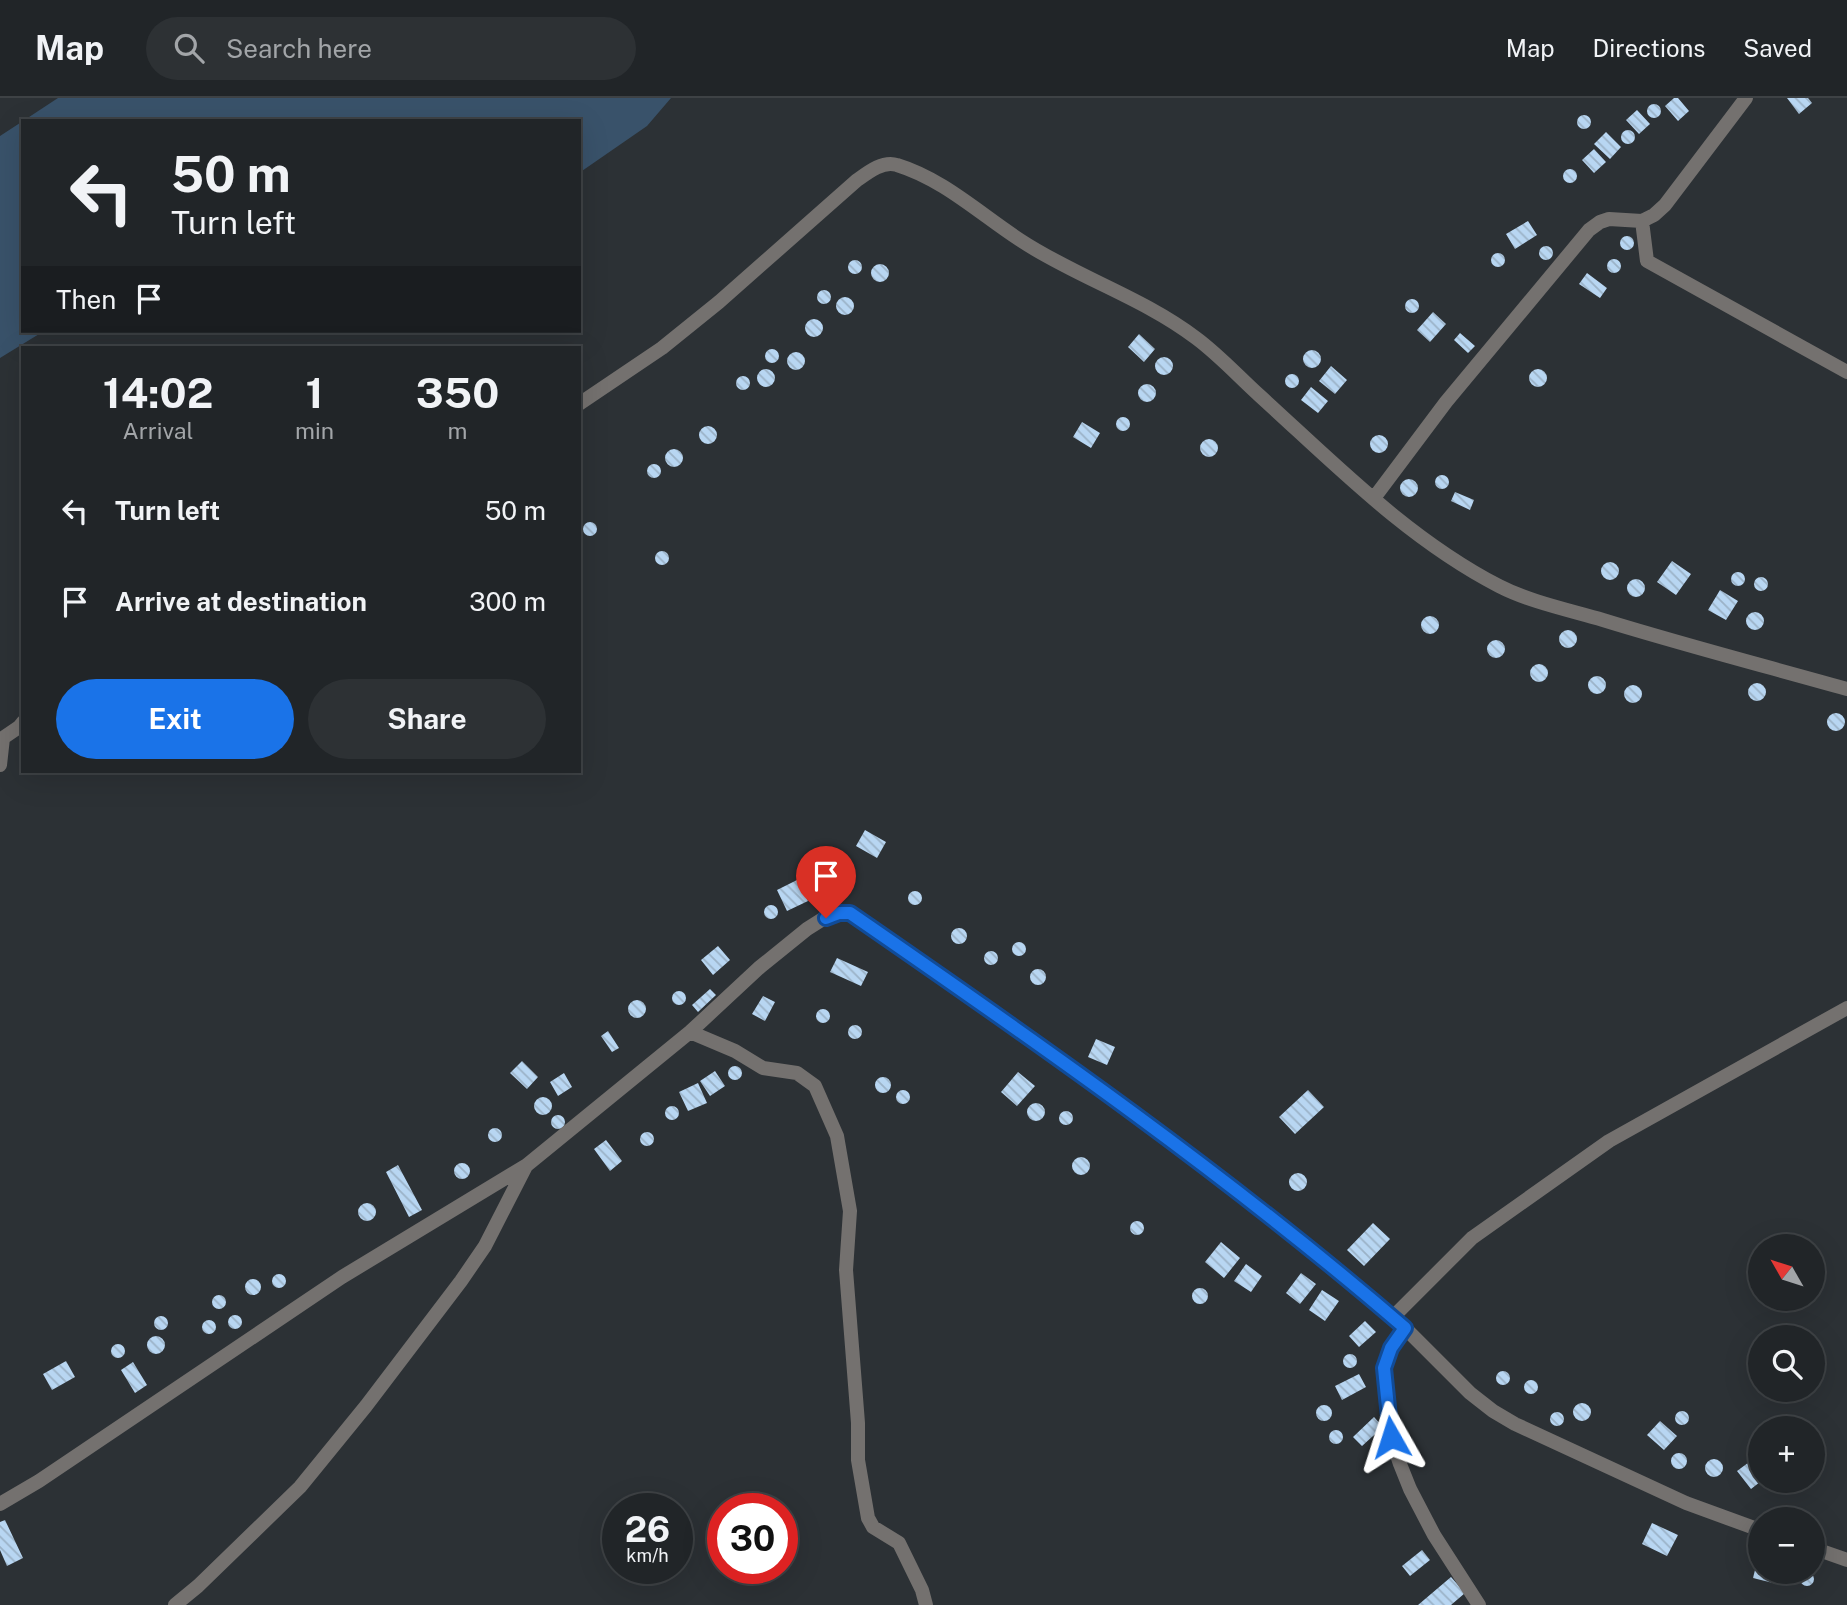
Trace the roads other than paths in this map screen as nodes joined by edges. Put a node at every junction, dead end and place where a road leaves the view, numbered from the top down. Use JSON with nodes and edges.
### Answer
{"nodes":[{"id":1,"x":1746,"y":98,"type":"edge"},
{"id":2,"x":1642,"y":221,"type":"junction"},
{"id":3,"x":1847,"y":372,"type":"edge"},
{"id":4,"x":581,"y":403,"type":"edge"},
{"id":5,"x":1374,"y":498,"type":"junction"},
{"id":6,"x":1847,"y":689,"type":"edge"},
{"id":7,"x":21,"y":725,"type":"edge"},
{"id":8,"x":1,"y":739,"type":"edge"},
{"id":9,"x":0,"y":765,"type":"edge"},
{"id":10,"x":1847,"y":1008,"type":"edge"},
{"id":11,"x":690,"y":1032,"type":"junction"},
{"id":12,"x":527,"y":1164,"type":"junction"},
{"id":13,"x":1393,"y":1317,"type":"junction"},
{"id":14,"x":1405,"y":1328,"type":"junction"},
{"id":15,"x":0,"y":1504,"type":"edge"},
{"id":16,"x":1748,"y":1526,"type":"edge"},
{"id":17,"x":1825,"y":1552,"type":"edge"},
{"id":18,"x":1847,"y":1560,"type":"edge"},
{"id":19,"x":175,"y":1605,"type":"edge"},
{"id":20,"x":926,"y":1605,"type":"edge"},
{"id":21,"x":1479,"y":1605,"type":"edge"}],
"edges":[{"from":1,"to":2,"type":"street"},
{"from":2,"to":3,"type":"street"},
{"from":2,"to":5,"type":"street"},
{"from":4,"to":5,"type":"street"},
{"from":5,"to":6,"type":"street"},
{"from":7,"to":8,"type":"street"},
{"from":8,"to":9,"type":"street"},
{"from":10,"to":13,"type":"street"},
{"from":11,"to":12,"type":"street"},
{"from":11,"to":13,"type":"street"},
{"from":11,"to":20,"type":"street"},
{"from":12,"to":15,"type":"street"},
{"from":12,"to":19,"type":"street"},
{"from":13,"to":14,"type":"street"},
{"from":14,"to":16,"type":"street"},
{"from":14,"to":21,"type":"street"},
{"from":17,"to":18,"type":"street"}]}
